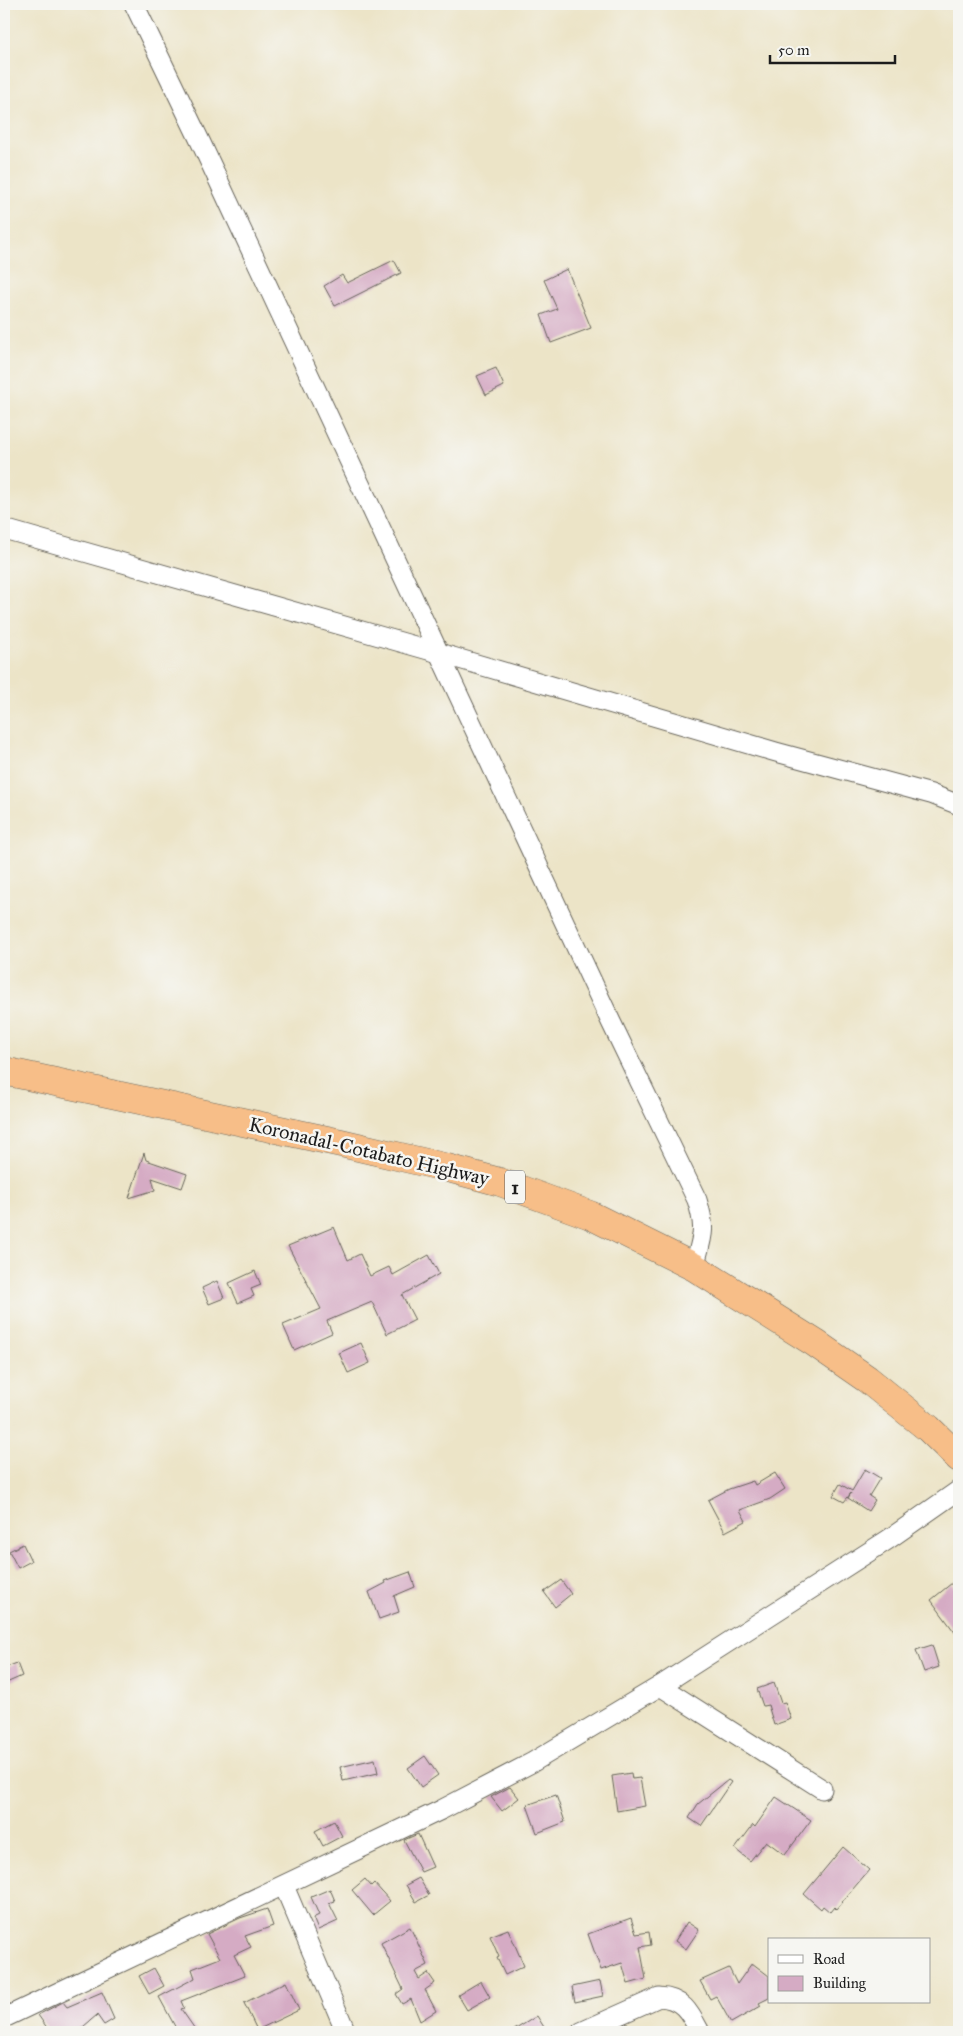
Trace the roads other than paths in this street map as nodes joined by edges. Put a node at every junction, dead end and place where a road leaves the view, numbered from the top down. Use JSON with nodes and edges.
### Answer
{"nodes":[{"id":1,"x":134,"y":4,"type":"edge"},
{"id":2,"x":4,"y":529,"type":"edge"},
{"id":3,"x":439,"y":653,"type":"junction"},
{"id":4,"x":959,"y":804,"type":"edge"},
{"id":5,"x":4,"y":1071,"type":"edge"},
{"id":6,"x":694,"y":1267,"type":"junction"},
{"id":7,"x":959,"y":1458,"type":"edge"},
{"id":8,"x":959,"y":1490,"type":"edge"},
{"id":9,"x":660,"y":1686,"type":"junction"},
{"id":10,"x":822,"y":1789,"type":"dead end"},
{"id":11,"x":284,"y":1886,"type":"junction"},
{"id":12,"x":4,"y":2018,"type":"edge"},
{"id":13,"x":346,"y":2032,"type":"edge"},
{"id":14,"x":581,"y":2032,"type":"edge"},
{"id":15,"x":700,"y":2032,"type":"edge"}],
"edges":[{"from":1,"to":3,"type":"street"},
{"from":2,"to":3,"type":"street"},
{"from":3,"to":4,"type":"street"},
{"from":3,"to":6,"type":"street"},
{"from":5,"to":6,"type":"highway","name":"Koronadal-Cotabato Highway","number":"1"},
{"from":6,"to":7,"type":"highway","name":"Koronadal-Cotabato Highway","number":"1"},
{"from":8,"to":9,"type":"street"},
{"from":9,"to":10,"type":"street"},
{"from":9,"to":11,"type":"street"},
{"from":11,"to":12,"type":"street"},
{"from":11,"to":13,"type":"street"},
{"from":14,"to":15,"type":"street"}]}
